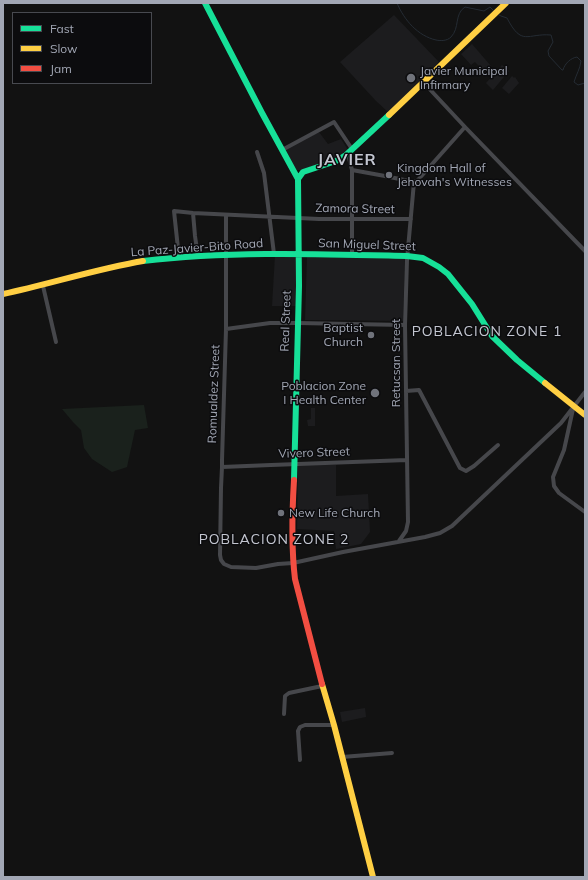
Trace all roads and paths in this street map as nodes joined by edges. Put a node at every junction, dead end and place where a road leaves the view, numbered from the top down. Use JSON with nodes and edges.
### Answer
{"nodes":[{"id":1,"x":205,"y":3,"type":"edge"},
{"id":2,"x":504,"y":5,"type":"edge"},
{"id":3,"x":423,"y":82,"type":"junction"},
{"id":4,"x":465,"y":127,"type":"junction"},
{"id":5,"x":352,"y":149,"type":"junction"},
{"id":6,"x":282,"y":150,"type":"junction"},
{"id":7,"x":257,"y":152,"type":"dead end"},
{"id":8,"x":346,"y":155,"type":"junction"},
{"id":9,"x":352,"y":170,"type":"junction"},
{"id":10,"x":298,"y":178,"type":"junction"},
{"id":11,"x":414,"y":182,"type":"junction"},
{"id":12,"x":194,"y":213,"type":"junction"},
{"id":13,"x":226,"y":215,"type":"junction"},
{"id":14,"x":269,"y":216,"type":"junction"},
{"id":15,"x":300,"y":218,"type":"junction"},
{"id":16,"x":352,"y":219,"type":"junction"},
{"id":17,"x":411,"y":219,"type":"junction"},
{"id":18,"x":585,"y":251,"type":"edge"},
{"id":19,"x":274,"y":254,"type":"junction"},
{"id":20,"x":299,"y":254,"type":"junction"},
{"id":21,"x":226,"y":255,"type":"junction"},
{"id":22,"x":352,"y":255,"type":"junction"},
{"id":23,"x":407,"y":256,"type":"junction"},
{"id":24,"x":198,"y":257,"type":"junction"},
{"id":25,"x":179,"y":258,"type":"junction"},
{"id":26,"x":43,"y":286,"type":"junction"},
{"id":27,"x":3,"y":294,"type":"edge"},
{"id":28,"x":298,"y":323,"type":"junction"},
{"id":29,"x":405,"y":325,"type":"junction"},
{"id":30,"x":226,"y":329,"type":"junction"},
{"id":31,"x":56,"y":342,"type":"dead end"},
{"id":32,"x":406,"y":391,"type":"junction"},
{"id":33,"x":585,"y":392,"type":"edge"},
{"id":34,"x":574,"y":407,"type":"junction"},
{"id":35,"x":585,"y":414,"type":"edge"},
{"id":36,"x":498,"y":445,"type":"dead end"},
{"id":37,"x":407,"y":460,"type":"junction"},
{"id":38,"x":294,"y":464,"type":"junction"},
{"id":39,"x":222,"y":467,"type":"junction"},
{"id":40,"x":585,"y":512,"type":"edge"},
{"id":41,"x":398,"y":542,"type":"junction"},
{"id":42,"x":293,"y":563,"type":"junction"},
{"id":43,"x":322,"y":686,"type":"junction"},
{"id":44,"x":284,"y":714,"type":"dead end"},
{"id":45,"x":334,"y":726,"type":"junction"},
{"id":46,"x":392,"y":753,"type":"dead end"},
{"id":47,"x":342,"y":757,"type":"junction"},
{"id":48,"x":300,"y":760,"type":"dead end"},
{"id":49,"x":373,"y":877,"type":"edge"}],
"edges":[{"from":1,"to":6,"type":"main road"},
{"from":2,"to":3,"type":"main road"},
{"from":3,"to":4,"type":"street"},
{"from":3,"to":5,"type":"main road"},
{"from":4,"to":11,"type":"street"},
{"from":4,"to":18,"type":"street"},
{"from":5,"to":6,"type":"street"},
{"from":5,"to":8,"type":"main road"},
{"from":6,"to":10,"type":"main road"},
{"from":7,"to":14,"type":"street"},
{"from":8,"to":9,"type":"street"},
{"from":8,"to":10,"type":"main road"},
{"from":9,"to":11,"type":"street"},
{"from":9,"to":16,"type":"street"},
{"from":10,"to":15,"type":"main road","name":"Real Street"},
{"from":11,"to":17,"type":"street","name":"Retucsan Street"},
{"from":12,"to":13,"type":"street"},
{"from":12,"to":24,"type":"street"},
{"from":12,"to":25,"type":"street"},
{"from":13,"to":14,"type":"street"},
{"from":13,"to":21,"type":"street","name":"Romualdez Street"},
{"from":14,"to":15,"type":"street","name":"Zamora Street"},
{"from":14,"to":19,"type":"street"},
{"from":15,"to":16,"type":"street","name":"Zamora Street"},
{"from":15,"to":20,"type":"main road","name":"Real Street"},
{"from":16,"to":17,"type":"street","name":"Zamora Street"},
{"from":16,"to":22,"type":"street"},
{"from":17,"to":23,"type":"street","name":"Retucsan Street"},
{"from":19,"to":20,"type":"main road","name":"La Paz-Javier-Bito Road"},
{"from":19,"to":21,"type":"main road","name":"La Paz-Javier-Bito Road"},
{"from":20,"to":22,"type":"main road","name":"San Miguel Street"},
{"from":20,"to":28,"type":"main road","name":"Real Street"},
{"from":21,"to":24,"type":"main road","name":"La Paz-Javier-Bito Road"},
{"from":21,"to":30,"type":"street","name":"Romualdez Street"},
{"from":22,"to":23,"type":"main road","name":"San Miguel Street"},
{"from":23,"to":29,"type":"street","name":"Retucsan Street"},
{"from":23,"to":34,"type":"main road","name":"San Miguel Street"},
{"from":24,"to":25,"type":"main road","name":"La Paz-Javier-Bito Road"},
{"from":25,"to":26,"type":"main road","name":"La Paz-Javier-Bito Road"},
{"from":26,"to":27,"type":"main road","name":"La Paz-Javier-Bito Road"},
{"from":26,"to":31,"type":"street"},
{"from":28,"to":29,"type":"street"},
{"from":28,"to":30,"type":"street"},
{"from":28,"to":38,"type":"main road","name":"Real Street"},
{"from":29,"to":32,"type":"street","name":"Retucsan Street"},
{"from":30,"to":39,"type":"street","name":"Romualdez Street"},
{"from":32,"to":36,"type":"street"},
{"from":32,"to":37,"type":"street","name":"Retucsan Street"},
{"from":33,"to":34,"type":"street"},
{"from":34,"to":35,"type":"main road","name":"San Miguel Street"},
{"from":34,"to":40,"type":"street"},
{"from":34,"to":41,"type":"street"},
{"from":37,"to":38,"type":"street","name":"Vivero Street"},
{"from":37,"to":41,"type":"street","name":"Retucsan Street"},
{"from":38,"to":39,"type":"street","name":"Vivero Street"},
{"from":38,"to":42,"type":"main road","name":"Real Street"},
{"from":39,"to":42,"type":"street","name":"Romualdez Street"},
{"from":41,"to":42,"type":"street"},
{"from":42,"to":43,"type":"main road","name":"Real Street"},
{"from":43,"to":44,"type":"street"},
{"from":43,"to":45,"type":"main road","name":"Real Street"},
{"from":45,"to":47,"type":"main road","name":"Real Street"},
{"from":45,"to":48,"type":"street"},
{"from":46,"to":47,"type":"street"},
{"from":47,"to":49,"type":"main road","name":"Real Street"}]}
